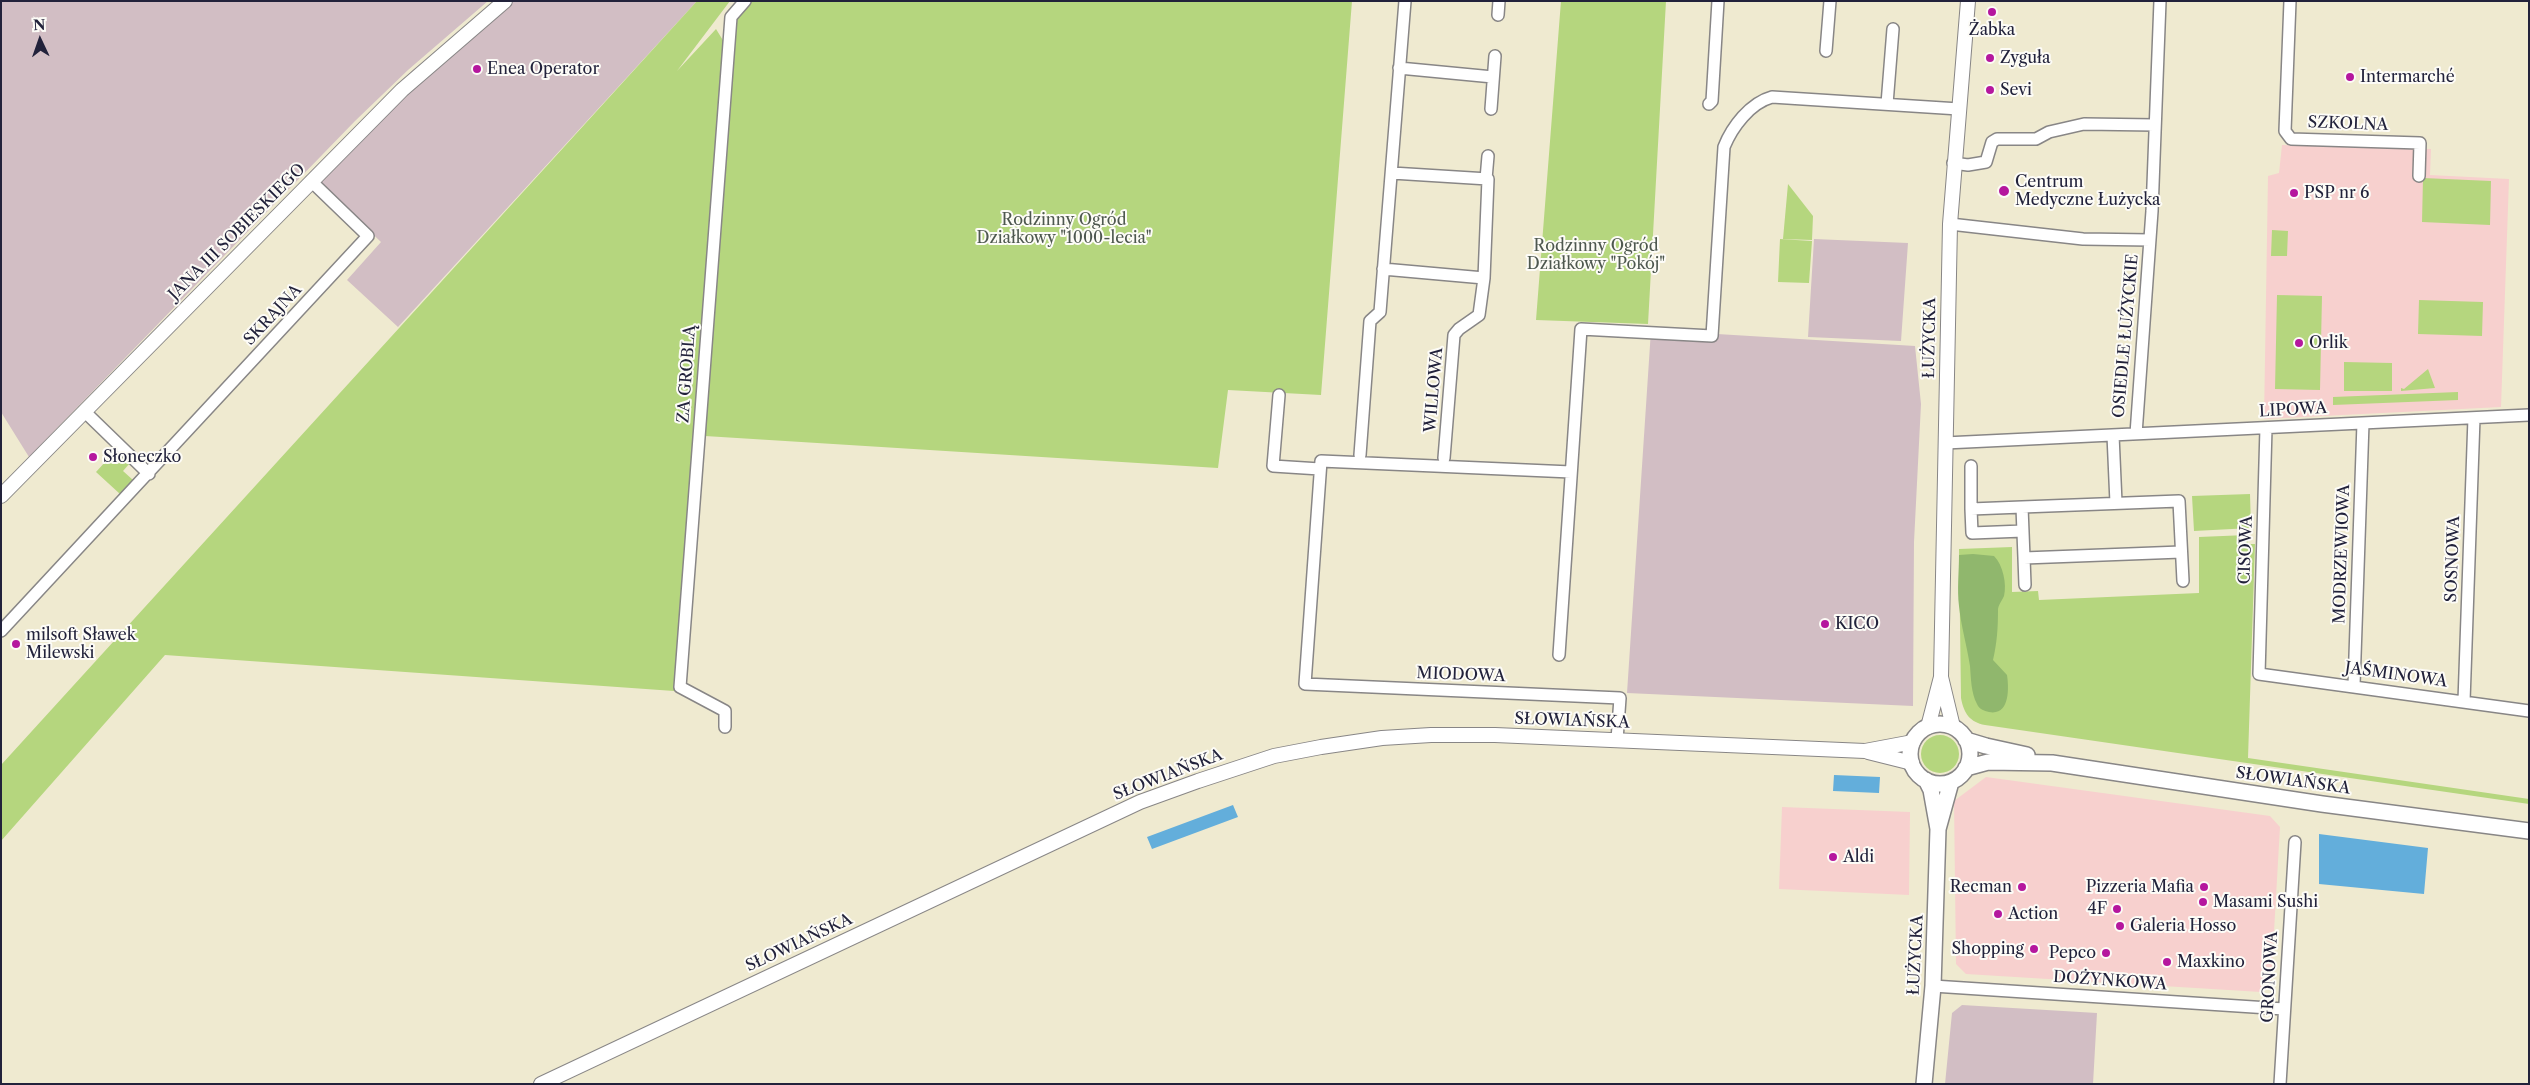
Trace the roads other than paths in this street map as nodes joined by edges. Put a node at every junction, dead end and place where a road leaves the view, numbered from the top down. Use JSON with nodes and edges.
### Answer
{"nodes":[{"id":1,"x":505,"y":1,"type":"edge"},
{"id":2,"x":745,"y":1,"type":"edge"},
{"id":3,"x":1405,"y":1,"type":"edge"},
{"id":4,"x":1499,"y":1,"type":"edge"},
{"id":5,"x":1718,"y":1,"type":"edge"},
{"id":6,"x":1830,"y":1,"type":"edge"},
{"id":7,"x":1968,"y":1,"type":"edge"},
{"id":8,"x":2160,"y":1,"type":"edge"},
{"id":9,"x":2290,"y":1,"type":"edge"},
{"id":10,"x":1498,"y":15,"type":"dead end"},
{"id":11,"x":1893,"y":29,"type":"dead end"},
{"id":12,"x":1826,"y":50,"type":"dead end"},
{"id":13,"x":1495,"y":56,"type":"dead end"},
{"id":14,"x":1399,"y":68,"type":"junction"},
{"id":15,"x":1493,"y":77,"type":"junction"},
{"id":16,"x":1709,"y":104,"type":"dead end"},
{"id":17,"x":1887,"y":104,"type":"junction"},
{"id":18,"x":1491,"y":109,"type":"dead end"},
{"id":19,"x":1959,"y":109,"type":"junction"},
{"id":20,"x":2155,"y":126,"type":"junction"},
{"id":21,"x":1488,"y":156,"type":"dead end"},
{"id":22,"x":1953,"y":163,"type":"junction"},
{"id":23,"x":1392,"y":173,"type":"junction"},
{"id":24,"x":2419,"y":176,"type":"dead end"},
{"id":25,"x":1486,"y":179,"type":"junction"},
{"id":26,"x":311,"y":181,"type":"junction"},
{"id":27,"x":1950,"y":224,"type":"junction"},
{"id":28,"x":2150,"y":240,"type":"junction"},
{"id":29,"x":1383,"y":269,"type":"junction"},
{"id":30,"x":1484,"y":278,"type":"junction"},
{"id":31,"x":1279,"y":395,"type":"dead end"},
{"id":32,"x":84,"y":411,"type":"junction"},
{"id":33,"x":2529,"y":415,"type":"edge"},
{"id":34,"x":2474,"y":418,"type":"junction"},
{"id":35,"x":2363,"y":423,"type":"junction"},
{"id":36,"x":2266,"y":428,"type":"junction"},
{"id":37,"x":2136,"y":434,"type":"junction"},
{"id":38,"x":2113,"y":435,"type":"junction"},
{"id":39,"x":1946,"y":443,"type":"junction"},
{"id":40,"x":1360,"y":455,"type":"dead end"},
{"id":41,"x":1444,"y":458,"type":"dead end"},
{"id":42,"x":1971,"y":466,"type":"dead end"},
{"id":43,"x":1320,"y":469,"type":"junction"},
{"id":44,"x":1571,"y":472,"type":"junction"},
{"id":45,"x":148,"y":474,"type":"junction"},
{"id":46,"x":1,"y":496,"type":"edge"},
{"id":47,"x":2116,"y":503,"type":"junction"},
{"id":48,"x":2022,"y":507,"type":"junction"},
{"id":49,"x":1971,"y":510,"type":"junction"},
{"id":50,"x":2023,"y":531,"type":"junction"},
{"id":51,"x":2181,"y":552,"type":"junction"},
{"id":52,"x":2024,"y":558,"type":"junction"},
{"id":53,"x":2183,"y":581,"type":"dead end"},
{"id":54,"x":2025,"y":584,"type":"dead end"},
{"id":55,"x":1,"y":631,"type":"edge"},
{"id":56,"x":1559,"y":655,"type":"dead end"},
{"id":57,"x":2258,"y":674,"type":"joint"},
{"id":58,"x":1941,"y":677,"type":"junction"},
{"id":59,"x":2354,"y":685,"type":"junction"},
{"id":60,"x":2464,"y":701,"type":"junction"},
{"id":61,"x":2529,"y":712,"type":"edge"},
{"id":62,"x":725,"y":727,"type":"dead end"},
{"id":63,"x":1928,"y":727,"type":"junction"},
{"id":64,"x":1953,"y":727,"type":"junction"},
{"id":65,"x":1617,"y":740,"type":"junction"},
{"id":66,"x":1966,"y":740,"type":"junction"},
{"id":67,"x":1913,"y":742,"type":"junction"},
{"id":68,"x":1865,"y":751,"type":"junction"},
{"id":69,"x":1912,"y":763,"type":"junction"},
{"id":70,"x":2052,"y":763,"type":"junction"},
{"id":71,"x":1966,"y":768,"type":"junction"},
{"id":72,"x":1926,"y":780,"type":"junction"},
{"id":73,"x":1951,"y":782,"type":"junction"},
{"id":74,"x":1938,"y":828,"type":"junction"},
{"id":75,"x":2529,"y":831,"type":"edge"},
{"id":76,"x":2295,"y":842,"type":"dead end"},
{"id":77,"x":1933,"y":986,"type":"junction"},
{"id":78,"x":2284,"y":1009,"type":"junction"},
{"id":79,"x":541,"y":1084,"type":"edge"},
{"id":80,"x":1924,"y":1084,"type":"edge"},
{"id":81,"x":2280,"y":1084,"type":"edge"}],
"edges":[{"from":1,"to":26,"type":"street","name":"JANA III SOBIESKIEGO"},
{"from":2,"to":62,"type":"street","name":"ZA GROBLĄ"},
{"from":3,"to":14,"type":"street"},
{"from":4,"to":10,"type":"street"},
{"from":5,"to":16,"type":"street"},
{"from":6,"to":12,"type":"street"},
{"from":7,"to":19,"type":"street","name":"ŁUŻYCKA"},
{"from":8,"to":20,"type":"street","name":"OSIEDLE ŁUŻYCKIE"},
{"from":9,"to":24,"type":"street","name":"SZKOLNA"},
{"from":11,"to":17,"type":"street"},
{"from":13,"to":15,"type":"street"},
{"from":14,"to":15,"type":"street"},
{"from":14,"to":23,"type":"street"},
{"from":15,"to":18,"type":"street"},
{"from":17,"to":19,"type":"street"},
{"from":17,"to":44,"type":"street"},
{"from":19,"to":22,"type":"street","name":"ŁUŻYCKA"},
{"from":20,"to":22,"type":"street"},
{"from":20,"to":28,"type":"street","name":"OSIEDLE ŁUŻYCKIE"},
{"from":21,"to":25,"type":"street","name":"WILLOWA"},
{"from":22,"to":27,"type":"street","name":"ŁUŻYCKA"},
{"from":23,"to":25,"type":"street"},
{"from":23,"to":29,"type":"street"},
{"from":25,"to":30,"type":"street","name":"WILLOWA"},
{"from":26,"to":32,"type":"street","name":"JANA III SOBIESKIEGO"},
{"from":26,"to":45,"type":"street","name":"SKRAJNA"},
{"from":27,"to":28,"type":"street","name":"OSIEDLE ŁUŻYCKIE"},
{"from":27,"to":39,"type":"street","name":"ŁUŻYCKA"},
{"from":28,"to":37,"type":"street","name":"OSIEDLE ŁUŻYCKIE"},
{"from":29,"to":30,"type":"street"},
{"from":29,"to":40,"type":"street"},
{"from":30,"to":41,"type":"street","name":"WILLOWA"},
{"from":31,"to":43,"type":"street"},
{"from":32,"to":45,"type":"street"},
{"from":32,"to":46,"type":"street","name":"JANA III SOBIESKIEGO"},
{"from":33,"to":34,"type":"street","name":"LIPOWA"},
{"from":34,"to":35,"type":"street","name":"LIPOWA"},
{"from":34,"to":60,"type":"street","name":"SOSNOWA"},
{"from":35,"to":36,"type":"street","name":"LIPOWA"},
{"from":35,"to":59,"type":"street","name":"MODRZEWIOWA"},
{"from":36,"to":37,"type":"street","name":"LIPOWA"},
{"from":36,"to":57,"type":"street","name":"CISOWA"},
{"from":37,"to":38,"type":"street","name":"LIPOWA"},
{"from":38,"to":39,"type":"street","name":"LIPOWA"},
{"from":38,"to":47,"type":"street"},
{"from":39,"to":58,"type":"street","name":"ŁUŻYCKA"},
{"from":42,"to":49,"type":"street"},
{"from":43,"to":44,"type":"street"},
{"from":43,"to":65,"type":"street","name":"MIODOWA"},
{"from":44,"to":56,"type":"street"},
{"from":45,"to":55,"type":"street","name":"SKRAJNA"},
{"from":47,"to":48,"type":"street"},
{"from":47,"to":51,"type":"street"},
{"from":48,"to":49,"type":"street"},
{"from":48,"to":50,"type":"street"},
{"from":49,"to":50,"type":"street"},
{"from":50,"to":52,"type":"street"},
{"from":51,"to":52,"type":"street"},
{"from":51,"to":53,"type":"street"},
{"from":52,"to":54,"type":"street"},
{"from":57,"to":59,"type":"street","name":"JAŚMINOWA"},
{"from":58,"to":63,"type":"street","name":"ŁUŻYCKA"},
{"from":58,"to":64,"type":"street","name":"ŁUŻYCKA"},
{"from":59,"to":60,"type":"street","name":"JAŚMINOWA"},
{"from":60,"to":61,"type":"street","name":"JAŚMINOWA"},
{"from":63,"to":64,"type":"main road"},
{"from":63,"to":67,"type":"main road"},
{"from":64,"to":66,"type":"main road"},
{"from":65,"to":68,"type":"street","name":"SŁOWIAŃSKA"},
{"from":65,"to":79,"type":"street","name":"SŁOWIAŃSKA"},
{"from":66,"to":70,"type":"main road","name":"SŁOWIAŃSKA"},
{"from":66,"to":71,"type":"main road"},
{"from":67,"to":68,"type":"street","name":"SŁOWIAŃSKA"},
{"from":67,"to":69,"type":"main road"},
{"from":68,"to":69,"type":"street","name":"SŁOWIAŃSKA"},
{"from":69,"to":72,"type":"main road"},
{"from":70,"to":71,"type":"main road","name":"SŁOWIAŃSKA"},
{"from":70,"to":75,"type":"main road","name":"SŁOWIAŃSKA"},
{"from":71,"to":73,"type":"main road"},
{"from":72,"to":73,"type":"main road"},
{"from":72,"to":74,"type":"main road","name":"ŁUŻYCKA"},
{"from":73,"to":74,"type":"main road","name":"ŁUŻYCKA"},
{"from":74,"to":77,"type":"main road","name":"ŁUŻYCKA"},
{"from":76,"to":78,"type":"street","name":"GRONOWA"},
{"from":77,"to":78,"type":"street","name":"DOŻYNKOWA"},
{"from":77,"to":80,"type":"main road","name":"ŁUŻYCKA"},
{"from":78,"to":81,"type":"street","name":"GRONOWA"}]}
